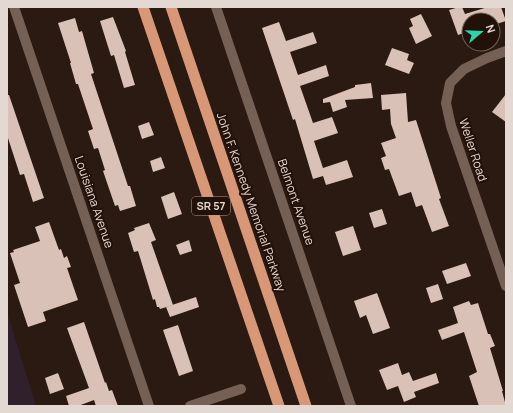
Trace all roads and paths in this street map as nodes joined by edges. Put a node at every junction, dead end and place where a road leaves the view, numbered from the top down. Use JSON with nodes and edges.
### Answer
{"nodes":[{"id":1,"x":143,"y":7,"type":"edge"},
{"id":2,"x":171,"y":7,"type":"edge"},
{"id":3,"x":216,"y":7,"type":"edge"},
{"id":4,"x":14,"y":8,"type":"edge"},
{"id":5,"x":506,"y":51,"type":"edge"},
{"id":6,"x":506,"y":286,"type":"edge"},
{"id":7,"x":241,"y":389,"type":"dead end"},
{"id":8,"x":149,"y":406,"type":"edge"},
{"id":9,"x":190,"y":406,"type":"edge"},
{"id":10,"x":279,"y":406,"type":"edge"},
{"id":11,"x":306,"y":406,"type":"edge"},
{"id":12,"x":351,"y":406,"type":"edge"}],
"edges":[{"from":1,"to":10,"type":"highway","number":"SR 57"},
{"from":2,"to":11,"type":"highway","name":"John F. Kennedy Memorial Parkway","number":"SR 57"},
{"from":3,"to":12,"type":"street","name":"Belmont Avenue"},
{"from":4,"to":8,"type":"street","name":"Louisiana Avenue"},
{"from":5,"to":6,"type":"street","name":"Weller Road"},
{"from":7,"to":9,"type":"street"}]}
